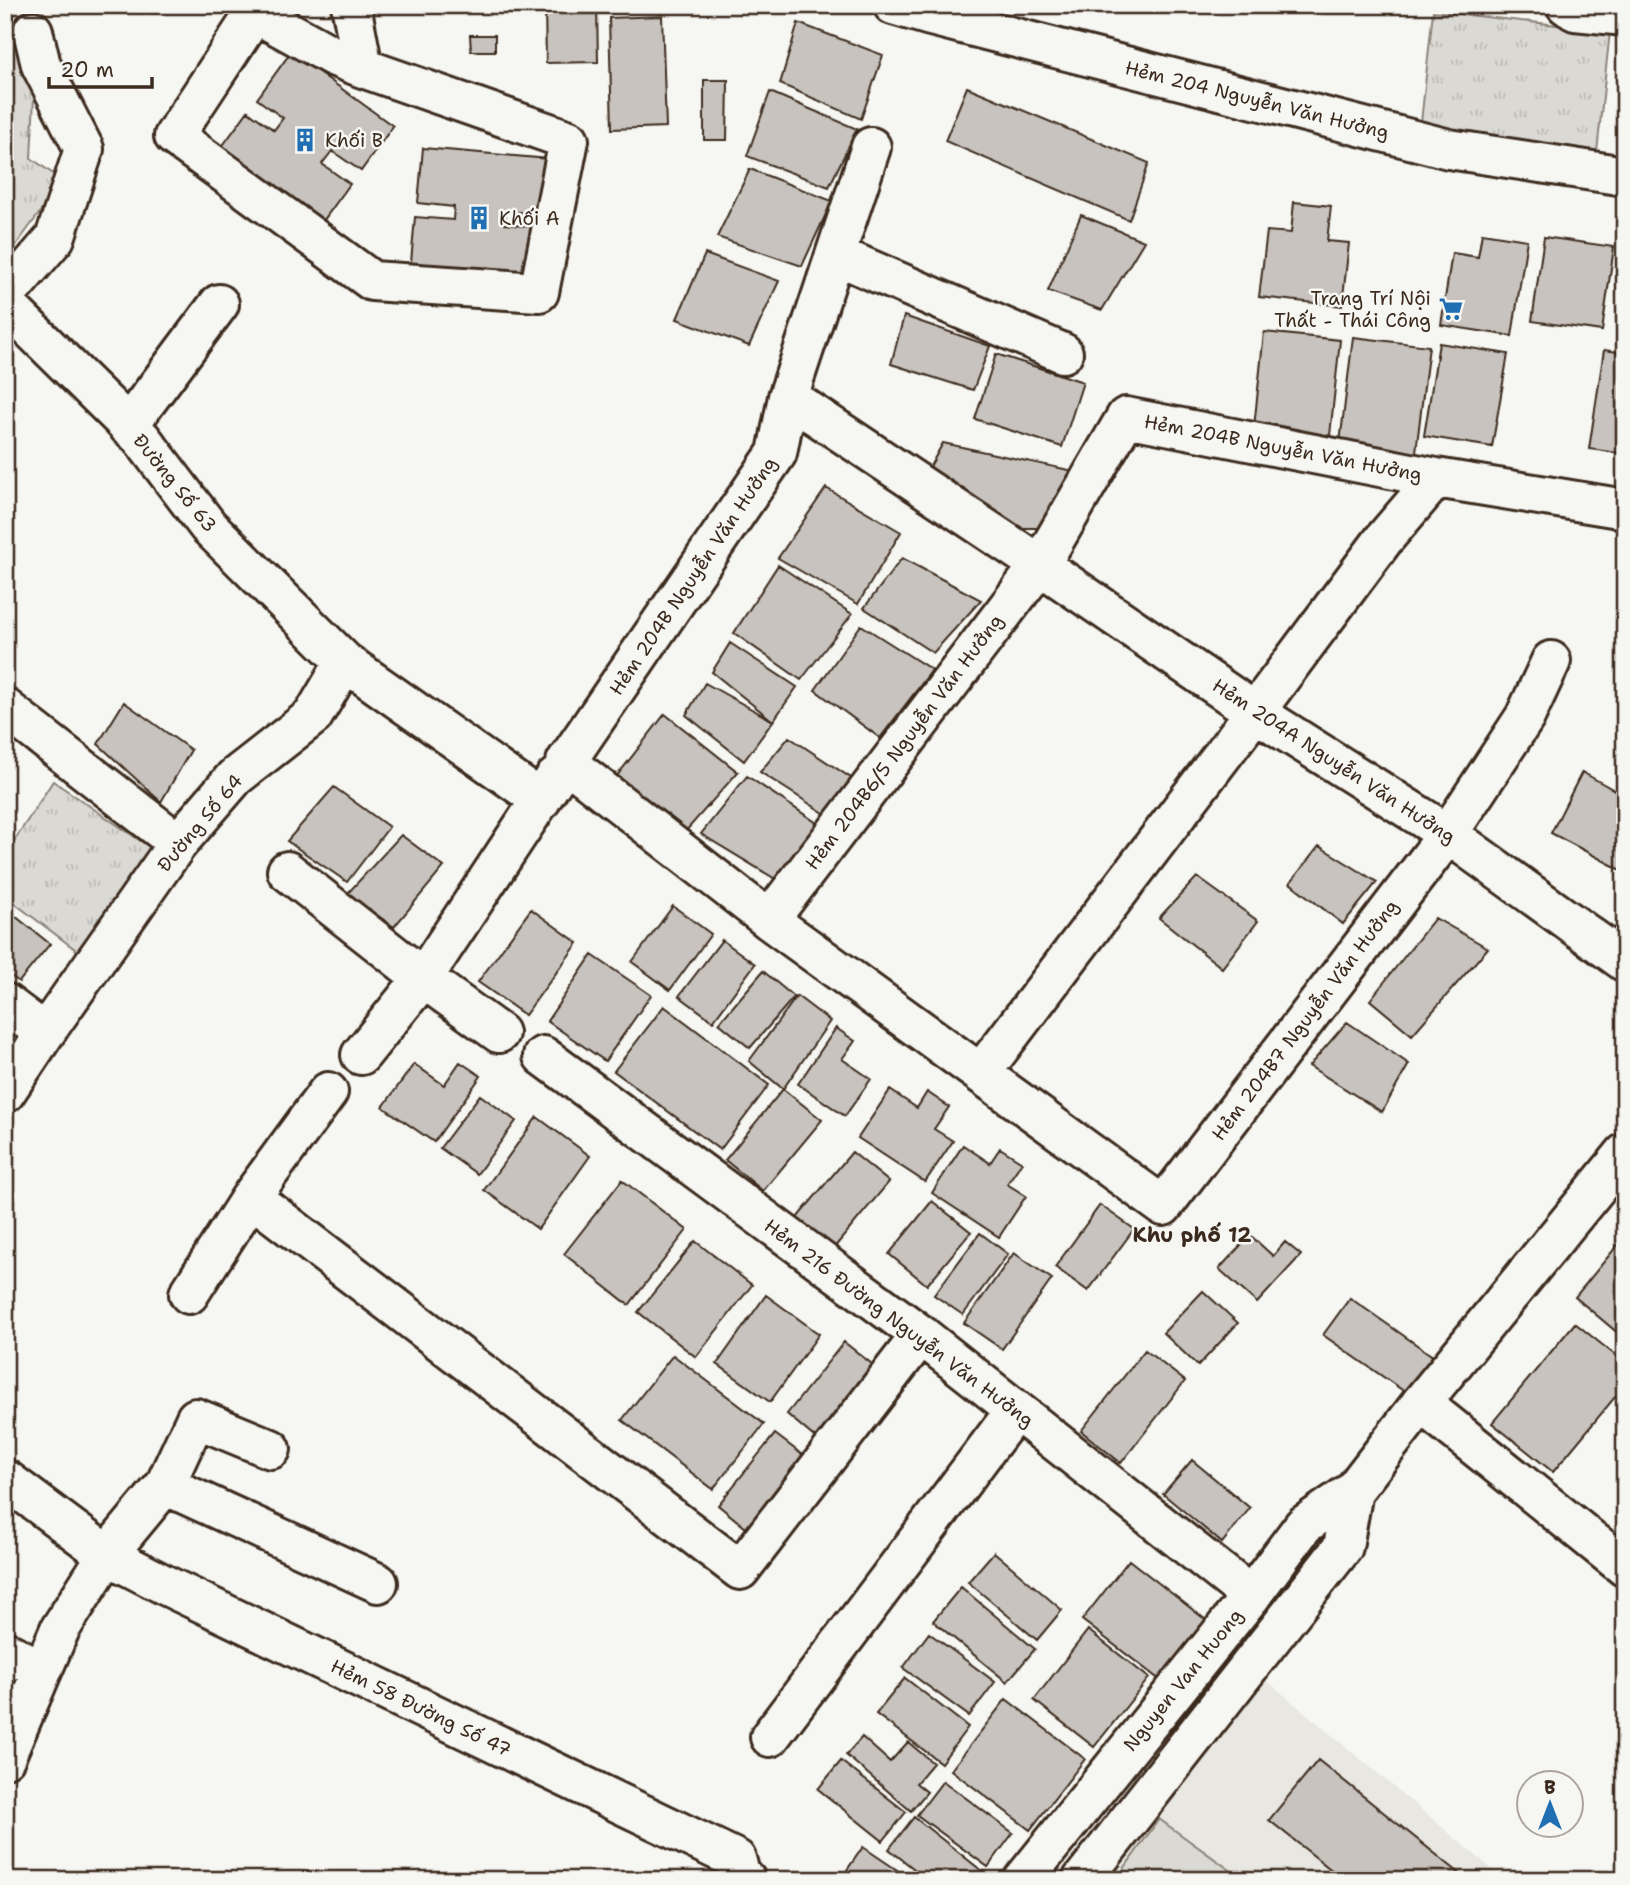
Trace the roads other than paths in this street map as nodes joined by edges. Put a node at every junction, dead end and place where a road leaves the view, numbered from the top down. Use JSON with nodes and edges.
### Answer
{"nodes":[{"id":1,"x":324,"y":5,"type":"edge"},
{"id":2,"x":351,"y":5,"type":"edge"},
{"id":3,"x":1566,"y":5,"type":"edge"},
{"id":4,"x":917,"y":9,"type":"edge"},
{"id":5,"x":1625,"y":16,"type":"edge"},
{"id":6,"x":33,"y":31,"type":"dead end"},
{"id":7,"x":348,"y":62,"type":"junction"},
{"id":8,"x":871,"y":147,"type":"dead end"},
{"id":9,"x":1625,"y":176,"type":"edge"},
{"id":10,"x":836,"y":255,"type":"junction"},
{"id":11,"x":5,"y":296,"type":"edge"},
{"id":12,"x":5,"y":304,"type":"edge"},
{"id":13,"x":219,"y":304,"type":"dead end"},
{"id":14,"x":1063,"y":353,"type":"dead end"},
{"id":15,"x":788,"y":397,"type":"junction"},
{"id":16,"x":128,"y":426,"type":"junction"},
{"id":17,"x":1436,"y":478,"type":"junction"},
{"id":18,"x":1625,"y":509,"type":"edge"},
{"id":19,"x":1040,"y":565,"type":"junction"},
{"id":20,"x":1550,"y":661,"type":"dead end"},
{"id":21,"x":345,"y":662,"type":"junction"},
{"id":22,"x":5,"y":708,"type":"edge"},
{"id":23,"x":1255,"y":712,"type":"junction"},
{"id":24,"x":566,"y":762,"type":"junction"},
{"id":25,"x":541,"y":800,"type":"junction"},
{"id":26,"x":1448,"y":834,"type":"junction"},
{"id":27,"x":178,"y":844,"type":"junction"},
{"id":28,"x":287,"y":871,"type":"dead end"},
{"id":29,"x":769,"y":920,"type":"junction"},
{"id":30,"x":1625,"y":962,"type":"edge"},
{"id":31,"x":423,"y":978,"type":"junction"},
{"id":32,"x":5,"y":1003,"type":"edge"},
{"id":33,"x":45,"y":1033,"type":"junction"},
{"id":34,"x":499,"y":1033,"type":"dead end"},
{"id":35,"x":361,"y":1055,"type":"dead end"},
{"id":36,"x":543,"y":1056,"type":"dead end"},
{"id":37,"x":981,"y":1073,"type":"junction"},
{"id":38,"x":328,"y":1092,"type":"dead end"},
{"id":39,"x":5,"y":1093,"type":"edge"},
{"id":40,"x":1619,"y":1173,"type":"edge"},
{"id":41,"x":251,"y":1197,"type":"junction"},
{"id":42,"x":189,"y":1294,"type":"dead end"},
{"id":43,"x":921,"y":1335,"type":"junction"},
{"id":44,"x":1421,"y":1403,"type":"junction"},
{"id":45,"x":1014,"y":1411,"type":"junction"},
{"id":46,"x":271,"y":1449,"type":"dead end"},
{"id":47,"x":5,"y":1479,"type":"edge"},
{"id":48,"x":165,"y":1485,"type":"junction"},
{"id":49,"x":1353,"y":1491,"type":"junction"},
{"id":50,"x":107,"y":1555,"type":"junction"},
{"id":51,"x":1625,"y":1567,"type":"edge"},
{"id":52,"x":378,"y":1583,"type":"dead end"},
{"id":53,"x":1251,"y":1596,"type":"junction"},
{"id":54,"x":5,"y":1651,"type":"edge"},
{"id":55,"x":42,"y":1670,"type":"junction"},
{"id":56,"x":770,"y":1737,"type":"dead end"},
{"id":57,"x":1122,"y":1757,"type":"junction"},
{"id":58,"x":5,"y":1758,"type":"edge"},
{"id":59,"x":1158,"y":1783,"type":"junction"},
{"id":60,"x":741,"y":1869,"type":"edge"},
{"id":61,"x":1023,"y":1880,"type":"edge"},
{"id":62,"x":1082,"y":1880,"type":"edge"}],
"edges":[{"from":1,"to":7,"type":"street"},
{"from":2,"to":7,"type":"street"},
{"from":3,"to":5,"type":"street"},
{"from":4,"to":9,"type":"street","name":"Hẻm 204 Nguyễn Văn Hưởng"},
{"from":6,"to":11,"type":"street"},
{"from":7,"to":7,"type":"street"},
{"from":8,"to":10,"type":"street","name":"Hẻm 204B Nguyễn Văn Hưởng"},
{"from":10,"to":14,"type":"street"},
{"from":10,"to":15,"type":"street","name":"Hẻm 204B Nguyễn Văn Hưởng"},
{"from":12,"to":16,"type":"street","name":"Đường Số 63"},
{"from":13,"to":16,"type":"street"},
{"from":15,"to":19,"type":"street"},
{"from":15,"to":24,"type":"street","name":"Hẻm 204B Nguyễn Văn Hưởng"},
{"from":16,"to":21,"type":"street","name":"Đường Số 63"},
{"from":17,"to":18,"type":"street","name":"Hẻm 204B Nguyễn Văn Hưởng"},
{"from":17,"to":19,"type":"street","name":"Hẻm 204B Nguyễn Văn Hưởng"},
{"from":17,"to":23,"type":"street","name":"Hẻm 204B Nguyễn Văn Hưởng"},
{"from":19,"to":23,"type":"street","name":"Hẻm 204A Nguyễn Văn Hưởng"},
{"from":19,"to":29,"type":"street","name":"Hẻm 204B6/5 Nguyễn Văn Hưởng"},
{"from":20,"to":26,"type":"street"},
{"from":21,"to":25,"type":"street"},
{"from":21,"to":27,"type":"street","name":"Đường Số 64"},
{"from":22,"to":27,"type":"street"},
{"from":23,"to":26,"type":"street","name":"Hẻm 204A Nguyễn Văn Hưởng"},
{"from":23,"to":37,"type":"street","name":"Hẻm 204B Nguyễn Văn Hưởng"},
{"from":24,"to":25,"type":"street","name":"Hẻm 204B Nguyễn Văn Hưởng"},
{"from":24,"to":29,"type":"street"},
{"from":25,"to":31,"type":"street","name":"Hẻm 204B Nguyễn Văn Hưởng"},
{"from":26,"to":30,"type":"street","name":"Hẻm 204A Nguyễn Văn Hưởng"},
{"from":26,"to":37,"type":"street","name":"Hẻm 204B7 Nguyễn Văn Hưởng"},
{"from":27,"to":33,"type":"street","name":"Đường Số 64"},
{"from":28,"to":31,"type":"street"},
{"from":29,"to":37,"type":"street"},
{"from":31,"to":34,"type":"street"},
{"from":31,"to":35,"type":"street","name":"Hẻm 204B Nguyễn Văn Hưởng"},
{"from":32,"to":33,"type":"street"},
{"from":33,"to":39,"type":"street","name":"Đường Số 64"},
{"from":36,"to":43,"type":"street","name":"Hẻm 216 Đường Nguyễn Văn Hưởng"},
{"from":38,"to":41,"type":"street"},
{"from":40,"to":44,"type":"street","name":"Nguyen Van Huong"},
{"from":41,"to":42,"type":"street"},
{"from":41,"to":43,"type":"street"},
{"from":43,"to":45,"type":"street","name":"Hẻm 216 Đường Nguyễn Văn Hưởng"},
{"from":44,"to":49,"type":"street","name":"Nguyen Van Huong"},
{"from":44,"to":51,"type":"street"},
{"from":45,"to":53,"type":"street","name":"Hẻm 216 Đường Nguyễn Văn Hưởng"},
{"from":45,"to":56,"type":"street"},
{"from":46,"to":48,"type":"street"},
{"from":47,"to":50,"type":"street","name":"Hẻm 58 Đường Số 47"},
{"from":48,"to":50,"type":"street"},
{"from":48,"to":52,"type":"street"},
{"from":49,"to":53,"type":"street","name":"Nguyen Van Huong"},
{"from":49,"to":59,"type":"street","name":"Nguyen Van Huong"},
{"from":50,"to":55,"type":"street"},
{"from":50,"to":60,"type":"street","name":"Hẻm 58 Đường Số 47"},
{"from":53,"to":57,"type":"street","name":"Nguyen Van Huong"},
{"from":54,"to":55,"type":"street"},
{"from":55,"to":58,"type":"street"},
{"from":57,"to":59,"type":"street"},
{"from":57,"to":61,"type":"street","name":"Nguyen Van Huong"},
{"from":59,"to":62,"type":"street","name":"Nguyen Van Huong"}]}
